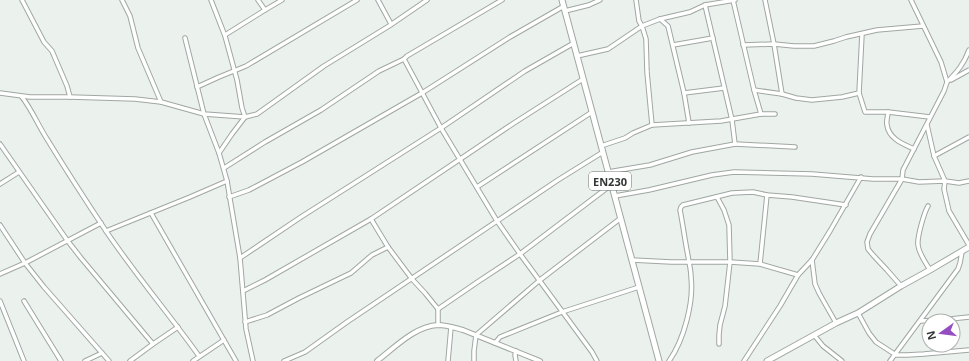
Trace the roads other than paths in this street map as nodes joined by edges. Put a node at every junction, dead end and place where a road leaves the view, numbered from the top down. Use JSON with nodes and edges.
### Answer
{"nodes":[{"id":1,"x":22,"y":0,"type":"edge"},
{"id":2,"x":122,"y":0,"type":"edge"},
{"id":3,"x":212,"y":0,"type":"edge"},
{"id":4,"x":258,"y":0,"type":"edge"},
{"id":5,"x":282,"y":0,"type":"edge"},
{"id":6,"x":357,"y":0,"type":"edge"},
{"id":7,"x":378,"y":0,"type":"edge"},
{"id":8,"x":427,"y":0,"type":"edge"},
{"id":9,"x":502,"y":0,"type":"edge"},
{"id":10,"x":600,"y":0,"type":"edge"},
{"id":11,"x":636,"y":0,"type":"edge"},
{"id":12,"x":734,"y":0,"type":"edge"},
{"id":13,"x":765,"y":0,"type":"edge"},
{"id":14,"x":910,"y":0,"type":"edge"},
{"id":15,"x":705,"y":5,"type":"junction"},
{"id":16,"x":564,"y":6,"type":"edge"},
{"id":17,"x":265,"y":10,"type":"junction"},
{"id":18,"x":660,"y":19,"type":"junction"},
{"id":19,"x":391,"y":24,"type":"junction"},
{"id":20,"x":642,"y":26,"type":"junction"},
{"id":21,"x":923,"y":26,"type":"junction"},
{"id":22,"x":862,"y":34,"type":"junction"},
{"id":23,"x":225,"y":35,"type":"junction"},
{"id":24,"x":185,"y":38,"type":"dead end"},
{"id":25,"x":713,"y":38,"type":"junction"},
{"id":26,"x":574,"y":43,"type":"junction"},
{"id":27,"x":774,"y":44,"type":"junction"},
{"id":28,"x":673,"y":45,"type":"junction"},
{"id":29,"x":743,"y":45,"type":"junction"},
{"id":30,"x":969,"y":50,"type":"edge"},
{"id":31,"x":577,"y":56,"type":"junction"},
{"id":32,"x":968,"y":58,"type":"edge"},
{"id":33,"x":404,"y":59,"type":"junction"},
{"id":34,"x":234,"y":70,"type":"junction"},
{"id":35,"x":969,"y":70,"type":"edge"},
{"id":36,"x":583,"y":79,"type":"junction"},
{"id":37,"x":947,"y":82,"type":"junction"},
{"id":38,"x":197,"y":87,"type":"junction"},
{"id":39,"x":724,"y":88,"type":"junction"},
{"id":40,"x":754,"y":90,"type":"junction"},
{"id":41,"x":0,"y":93,"type":"edge"},
{"id":42,"x":422,"y":93,"type":"junction"},
{"id":43,"x":684,"y":93,"type":"junction"},
{"id":44,"x":859,"y":93,"type":"junction"},
{"id":45,"x":782,"y":94,"type":"junction"},
{"id":46,"x":22,"y":97,"type":"junction"},
{"id":47,"x":70,"y":97,"type":"junction"},
{"id":48,"x":161,"y":102,"type":"junction"},
{"id":49,"x":592,"y":112,"type":"junction"},
{"id":50,"x":888,"y":112,"type":"junction"},
{"id":51,"x":204,"y":114,"type":"junction"},
{"id":52,"x":761,"y":114,"type":"junction"},
{"id":53,"x":775,"y":114,"type":"dead end"},
{"id":54,"x":245,"y":117,"type":"junction"},
{"id":55,"x":930,"y":117,"type":"junction"},
{"id":56,"x":732,"y":120,"type":"junction"},
{"id":57,"x":689,"y":123,"type":"junction"},
{"id":58,"x":927,"y":124,"type":"junction"},
{"id":59,"x":652,"y":125,"type":"junction"},
{"id":60,"x":440,"y":128,"type":"junction"},
{"id":61,"x":969,"y":137,"type":"edge"},
{"id":62,"x":0,"y":144,"type":"edge"},
{"id":63,"x":736,"y":144,"type":"junction"},
{"id":64,"x":795,"y":147,"type":"dead end"},
{"id":65,"x":602,"y":149,"type":"junction"},
{"id":66,"x":914,"y":150,"type":"junction"},
{"id":67,"x":219,"y":153,"type":"junction"},
{"id":68,"x":934,"y":156,"type":"junction"},
{"id":69,"x":459,"y":160,"type":"junction"},
{"id":70,"x":224,"y":168,"type":"junction"},
{"id":71,"x":19,"y":172,"type":"junction"},
{"id":72,"x":608,"y":172,"type":"junction"},
{"id":73,"x":861,"y":177,"type":"junction"},
{"id":74,"x":902,"y":179,"type":"junction"},
{"id":75,"x":227,"y":181,"type":"junction"},
{"id":76,"x":945,"y":181,"type":"junction"},
{"id":77,"x":969,"y":181,"type":"edge"},
{"id":78,"x":0,"y":184,"type":"edge"},
{"id":79,"x":612,"y":185,"type":"junction"},
{"id":80,"x":477,"y":187,"type":"junction"},
{"id":81,"x":767,"y":195,"type":"junction"},
{"id":82,"x":614,"y":196,"type":"junction"},
{"id":83,"x":229,"y":197,"type":"junction"},
{"id":84,"x":717,"y":197,"type":"junction"},
{"id":85,"x":846,"y":205,"type":"junction"},
{"id":86,"x":928,"y":206,"type":"dead end"},
{"id":87,"x":152,"y":213,"type":"junction"},
{"id":88,"x":621,"y":218,"type":"junction"},
{"id":89,"x":371,"y":219,"type":"junction"},
{"id":90,"x":497,"y":221,"type":"junction"},
{"id":91,"x":101,"y":223,"type":"junction"},
{"id":92,"x":0,"y":226,"type":"edge"},
{"id":93,"x":106,"y":231,"type":"junction"},
{"id":94,"x":67,"y":240,"type":"junction"},
{"id":95,"x":969,"y":246,"type":"edge"},
{"id":96,"x":388,"y":247,"type":"junction"},
{"id":97,"x":962,"y":252,"type":"junction"},
{"id":98,"x":520,"y":254,"type":"junction"},
{"id":99,"x":240,"y":258,"type":"junction"},
{"id":100,"x":632,"y":260,"type":"junction"},
{"id":101,"x":812,"y":260,"type":"junction"},
{"id":102,"x":689,"y":262,"type":"junction"},
{"id":103,"x":730,"y":262,"type":"junction"},
{"id":104,"x":25,"y":263,"type":"junction"},
{"id":105,"x":760,"y":264,"type":"junction"},
{"id":106,"x":930,"y":270,"type":"junction"},
{"id":107,"x":0,"y":274,"type":"edge"},
{"id":108,"x":798,"y":276,"type":"junction"},
{"id":109,"x":412,"y":279,"type":"junction"},
{"id":110,"x":540,"y":280,"type":"junction"},
{"id":111,"x":901,"y":286,"type":"junction"},
{"id":112,"x":639,"y":287,"type":"junction"},
{"id":113,"x":243,"y":291,"type":"junction"},
{"id":114,"x":24,"y":300,"type":"dead end"},
{"id":115,"x":0,"y":301,"type":"edge"},
{"id":116,"x":438,"y":309,"type":"junction"},
{"id":117,"x":562,"y":312,"type":"junction"},
{"id":118,"x":858,"y":313,"type":"junction"},
{"id":119,"x":969,"y":317,"type":"edge"},
{"id":120,"x":920,"y":321,"type":"junction"},
{"id":121,"x":246,"y":322,"type":"junction"},
{"id":122,"x":836,"y":323,"type":"junction"},
{"id":123,"x":438,"y":326,"type":"junction"},
{"id":124,"x":178,"y":327,"type":"junction"},
{"id":125,"x":451,"y":327,"type":"junction"},
{"id":126,"x":476,"y":335,"type":"junction"},
{"id":127,"x":814,"y":335,"type":"junction"},
{"id":128,"x":224,"y":340,"type":"junction"},
{"id":129,"x":495,"y":343,"type":"junction"},
{"id":130,"x":153,"y":344,"type":"junction"},
{"id":131,"x":719,"y":344,"type":"dead end"},
{"id":132,"x":969,"y":350,"type":"edge"},
{"id":133,"x":516,"y":351,"type":"junction"},
{"id":134,"x":102,"y":352,"type":"junction"},
{"id":135,"x":896,"y":355,"type":"junction"},
{"id":136,"x":905,"y":355,"type":"junction"},
{"id":137,"x":199,"y":356,"type":"junction"},
{"id":138,"x":24,"y":361,"type":"edge"},
{"id":139,"x":60,"y":361,"type":"edge"},
{"id":140,"x":85,"y":361,"type":"edge"},
{"id":141,"x":110,"y":361,"type":"edge"},
{"id":142,"x":130,"y":361,"type":"edge"},
{"id":143,"x":193,"y":361,"type":"edge"},
{"id":144,"x":236,"y":361,"type":"edge"},
{"id":145,"x":253,"y":361,"type":"edge"},
{"id":146,"x":284,"y":361,"type":"edge"},
{"id":147,"x":377,"y":361,"type":"edge"},
{"id":148,"x":448,"y":361,"type":"edge"},
{"id":149,"x":474,"y":361,"type":"edge"},
{"id":150,"x":516,"y":361,"type":"edge"},
{"id":151,"x":540,"y":361,"type":"edge"},
{"id":152,"x":597,"y":361,"type":"edge"},
{"id":153,"x":659,"y":361,"type":"edge"},
{"id":154,"x":669,"y":361,"type":"edge"},
{"id":155,"x":744,"y":361,"type":"edge"},
{"id":156,"x":767,"y":361,"type":"edge"},
{"id":157,"x":842,"y":361,"type":"edge"},
{"id":158,"x":890,"y":361,"type":"edge"},
{"id":159,"x":906,"y":361,"type":"edge"}],
"edges":[{"from":1,"to":47,"type":"street"},
{"from":2,"to":48,"type":"street"},
{"from":3,"to":23,"type":"street"},
{"from":4,"to":17,"type":"street"},
{"from":5,"to":17,"type":"street"},
{"from":6,"to":34,"type":"street"},
{"from":7,"to":19,"type":"street"},
{"from":8,"to":19,"type":"street"},
{"from":9,"to":33,"type":"street"},
{"from":10,"to":16,"type":"street"},
{"from":11,"to":20,"type":"street"},
{"from":12,"to":15,"type":"street"},
{"from":12,"to":29,"type":"street"},
{"from":13,"to":27,"type":"street"},
{"from":14,"to":21,"type":"street"},
{"from":15,"to":18,"type":"street"},
{"from":15,"to":25,"type":"street"},
{"from":16,"to":26,"type":"main road","number":"EN230"},
{"from":16,"to":42,"type":"street"},
{"from":17,"to":23,"type":"street"},
{"from":18,"to":20,"type":"street"},
{"from":18,"to":28,"type":"street"},
{"from":19,"to":54,"type":"street"},
{"from":20,"to":31,"type":"street"},
{"from":20,"to":59,"type":"street"},
{"from":21,"to":22,"type":"street"},
{"from":21,"to":37,"type":"street"},
{"from":22,"to":27,"type":"street"},
{"from":22,"to":44,"type":"street"},
{"from":23,"to":34,"type":"street"},
{"from":24,"to":38,"type":"street"},
{"from":25,"to":28,"type":"street"},
{"from":25,"to":39,"type":"street"},
{"from":26,"to":31,"type":"main road","number":"EN230"},
{"from":26,"to":60,"type":"street"},
{"from":27,"to":29,"type":"street"},
{"from":27,"to":45,"type":"street"},
{"from":28,"to":43,"type":"street"},
{"from":29,"to":40,"type":"street"},
{"from":30,"to":32,"type":"street"},
{"from":31,"to":36,"type":"main road","number":"EN230"},
{"from":32,"to":37,"type":"street"},
{"from":33,"to":42,"type":"street"},
{"from":33,"to":70,"type":"street"},
{"from":34,"to":38,"type":"street"},
{"from":34,"to":54,"type":"street"},
{"from":35,"to":37,"type":"street"},
{"from":36,"to":49,"type":"main road","number":"EN230"},
{"from":36,"to":69,"type":"street"},
{"from":37,"to":55,"type":"street"},
{"from":38,"to":51,"type":"street"},
{"from":39,"to":43,"type":"street"},
{"from":39,"to":56,"type":"street"},
{"from":40,"to":45,"type":"street"},
{"from":40,"to":52,"type":"street"},
{"from":41,"to":46,"type":"street"},
{"from":42,"to":60,"type":"street"},
{"from":42,"to":83,"type":"street"},
{"from":43,"to":57,"type":"street"},
{"from":44,"to":45,"type":"street"},
{"from":44,"to":50,"type":"street"},
{"from":46,"to":47,"type":"street"},
{"from":46,"to":91,"type":"street"},
{"from":47,"to":48,"type":"street"},
{"from":48,"to":51,"type":"street"},
{"from":49,"to":65,"type":"main road","number":"EN230"},
{"from":49,"to":80,"type":"street"},
{"from":50,"to":55,"type":"street"},
{"from":50,"to":66,"type":"street"},
{"from":51,"to":54,"type":"street"},
{"from":51,"to":67,"type":"street"},
{"from":52,"to":53,"type":"street"},
{"from":52,"to":56,"type":"street"},
{"from":54,"to":67,"type":"street"},
{"from":55,"to":58,"type":"street"},
{"from":56,"to":57,"type":"street"},
{"from":56,"to":63,"type":"street"},
{"from":57,"to":59,"type":"street"},
{"from":58,"to":66,"type":"street"},
{"from":58,"to":68,"type":"street"},
{"from":59,"to":65,"type":"street"},
{"from":60,"to":69,"type":"street"},
{"from":60,"to":99,"type":"street"},
{"from":61,"to":68,"type":"street"},
{"from":62,"to":71,"type":"street"},
{"from":63,"to":64,"type":"street"},
{"from":63,"to":72,"type":"street"},
{"from":65,"to":72,"type":"main road","number":"EN230"},
{"from":65,"to":90,"type":"street"},
{"from":66,"to":74,"type":"street"},
{"from":67,"to":70,"type":"street"},
{"from":68,"to":76,"type":"street"},
{"from":69,"to":80,"type":"street"},
{"from":69,"to":89,"type":"street"},
{"from":70,"to":75,"type":"street"},
{"from":71,"to":78,"type":"street"},
{"from":71,"to":94,"type":"street"},
{"from":72,"to":79,"type":"main road","number":"EN230"},
{"from":73,"to":74,"type":"street"},
{"from":73,"to":82,"type":"street"},
{"from":73,"to":85,"type":"street"},
{"from":74,"to":76,"type":"street"},
{"from":74,"to":111,"type":"street"},
{"from":75,"to":83,"type":"street"},
{"from":75,"to":87,"type":"street"},
{"from":76,"to":77,"type":"street"},
{"from":76,"to":95,"type":"street"},
{"from":79,"to":82,"type":"main road","number":"EN230"},
{"from":79,"to":98,"type":"street"},
{"from":80,"to":90,"type":"street"},
{"from":81,"to":84,"type":"street"},
{"from":81,"to":85,"type":"street"},
{"from":81,"to":105,"type":"street"},
{"from":82,"to":88,"type":"main road","number":"EN230"},
{"from":83,"to":99,"type":"street"},
{"from":84,"to":102,"type":"street"},
{"from":84,"to":103,"type":"street"},
{"from":85,"to":101,"type":"street"},
{"from":86,"to":106,"type":"street"},
{"from":87,"to":93,"type":"street"},
{"from":87,"to":128,"type":"street"},
{"from":88,"to":100,"type":"main road","number":"EN230"},
{"from":88,"to":110,"type":"street"},
{"from":89,"to":96,"type":"street"},
{"from":89,"to":113,"type":"street"},
{"from":90,"to":98,"type":"street"},
{"from":90,"to":109,"type":"street"},
{"from":91,"to":93,"type":"street"},
{"from":91,"to":94,"type":"street"},
{"from":92,"to":104,"type":"street"},
{"from":93,"to":124,"type":"street"},
{"from":94,"to":104,"type":"street"},
{"from":94,"to":130,"type":"street"},
{"from":95,"to":97,"type":"main road"},
{"from":96,"to":109,"type":"street"},
{"from":96,"to":121,"type":"street"},
{"from":97,"to":106,"type":"main road"},
{"from":97,"to":120,"type":"street"},
{"from":98,"to":110,"type":"street"},
{"from":98,"to":116,"type":"street"},
{"from":99,"to":113,"type":"street"},
{"from":100,"to":102,"type":"street"},
{"from":100,"to":112,"type":"main road","number":"EN230"},
{"from":101,"to":108,"type":"street"},
{"from":101,"to":122,"type":"street"},
{"from":102,"to":103,"type":"street"},
{"from":102,"to":154,"type":"street"},
{"from":103,"to":105,"type":"street"},
{"from":103,"to":131,"type":"street"},
{"from":104,"to":107,"type":"street"},
{"from":104,"to":134,"type":"street"},
{"from":105,"to":108,"type":"street"},
{"from":106,"to":111,"type":"main road"},
{"from":108,"to":155,"type":"street"},
{"from":109,"to":116,"type":"street"},
{"from":109,"to":146,"type":"street"},
{"from":110,"to":117,"type":"street"},
{"from":110,"to":126,"type":"street"},
{"from":111,"to":118,"type":"main road"},
{"from":112,"to":117,"type":"street"},
{"from":112,"to":153,"type":"main road","number":"EN230"},
{"from":113,"to":121,"type":"street"},
{"from":114,"to":139,"type":"street"},
{"from":115,"to":138,"type":"street"},
{"from":116,"to":123,"type":"street"},
{"from":117,"to":129,"type":"street"},
{"from":117,"to":152,"type":"street"},
{"from":118,"to":122,"type":"main road"},
{"from":118,"to":135,"type":"street"},
{"from":119,"to":120,"type":"street"},
{"from":120,"to":135,"type":"street"},
{"from":121,"to":145,"type":"street"},
{"from":122,"to":127,"type":"main road"},
{"from":123,"to":125,"type":"street"},
{"from":123,"to":147,"type":"street"},
{"from":124,"to":130,"type":"street"},
{"from":124,"to":137,"type":"street"},
{"from":125,"to":126,"type":"street"},
{"from":125,"to":148,"type":"street"},
{"from":126,"to":129,"type":"street"},
{"from":126,"to":149,"type":"street"},
{"from":127,"to":156,"type":"main road"},
{"from":127,"to":157,"type":"street"},
{"from":128,"to":137,"type":"street"},
{"from":128,"to":144,"type":"street"},
{"from":129,"to":133,"type":"street"},
{"from":130,"to":142,"type":"street"},
{"from":132,"to":136,"type":"street"},
{"from":133,"to":150,"type":"street"},
{"from":133,"to":151,"type":"street"},
{"from":134,"to":140,"type":"street"},
{"from":134,"to":141,"type":"street"},
{"from":135,"to":136,"type":"street"},
{"from":135,"to":158,"type":"street"},
{"from":136,"to":159,"type":"street"},
{"from":137,"to":143,"type":"street"}]}
